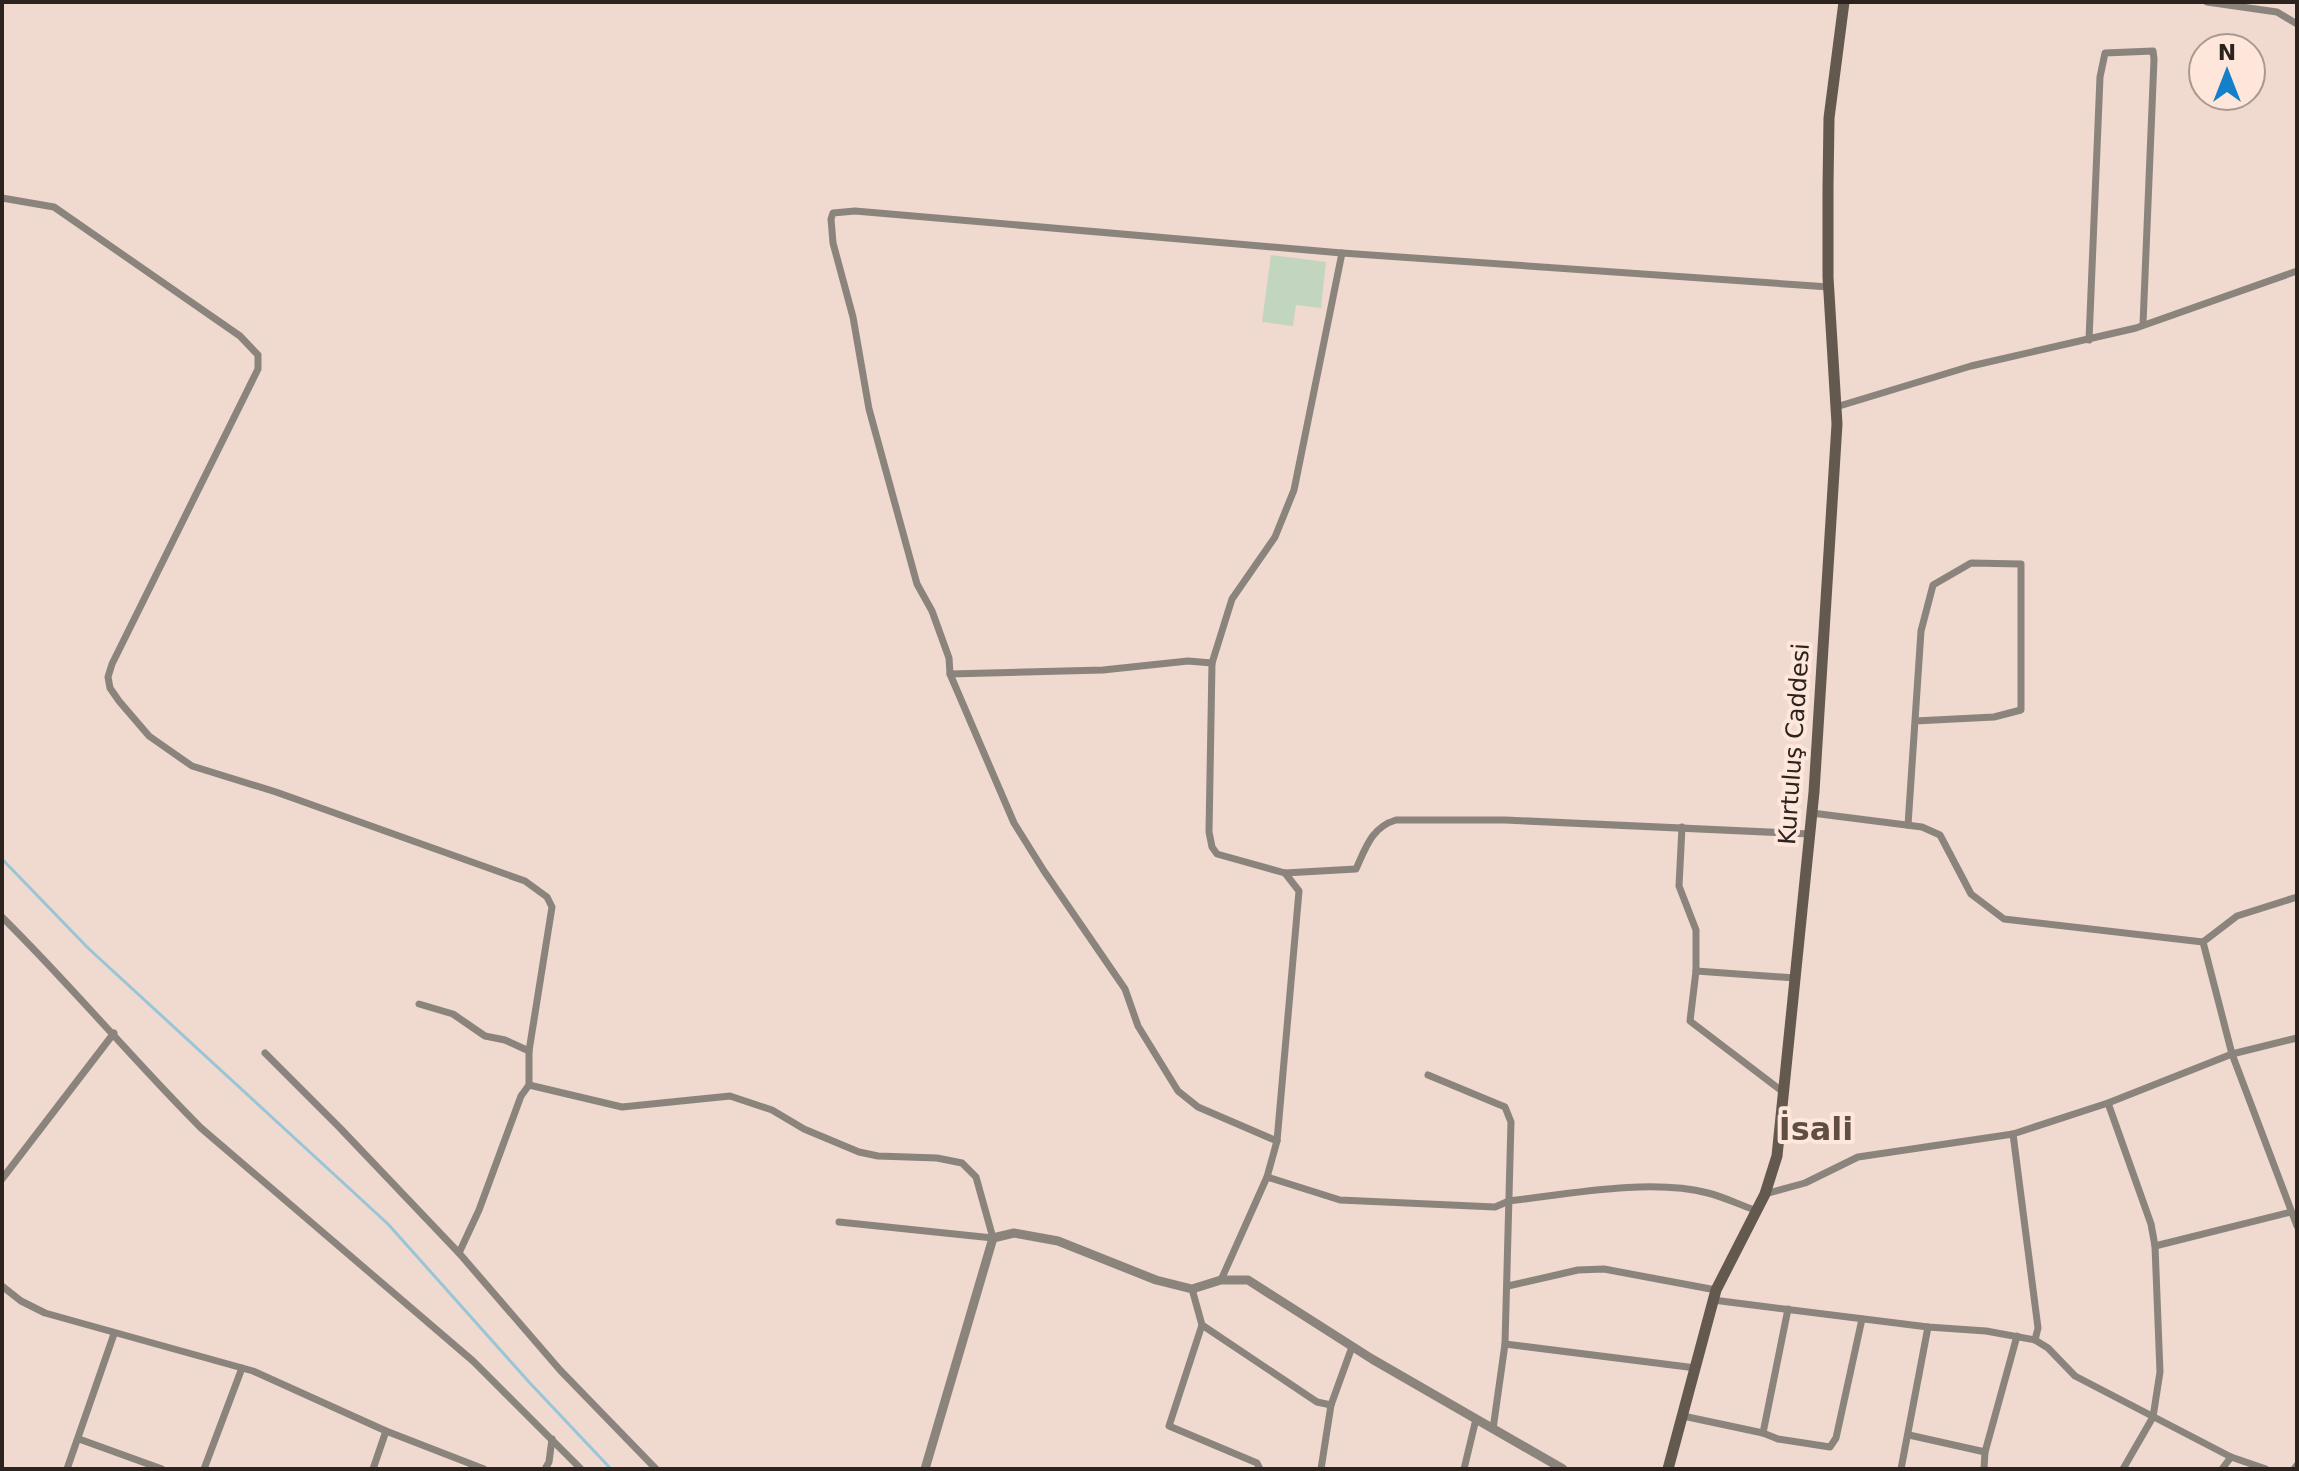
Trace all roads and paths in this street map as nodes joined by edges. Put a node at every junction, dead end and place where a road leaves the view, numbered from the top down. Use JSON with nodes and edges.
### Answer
{"nodes":[{"id":1,"x":1844,"y":2,"type":"edge"},
{"id":2,"x":2207,"y":2,"type":"edge"},
{"id":3,"x":2297,"y":24,"type":"edge"},
{"id":4,"x":2,"y":198,"type":"edge"},
{"id":5,"x":1342,"y":253,"type":"junction"},
{"id":6,"x":2297,"y":271,"type":"edge"},
{"id":7,"x":1829,"y":287,"type":"junction"},
{"id":8,"x":2143,"y":324,"type":"junction"},
{"id":9,"x":2089,"y":340,"type":"junction"},
{"id":10,"x":1836,"y":407,"type":"junction"},
{"id":11,"x":1212,"y":663,"type":"junction"},
{"id":12,"x":950,"y":674,"type":"junction"},
{"id":13,"x":1915,"y":721,"type":"junction"},
{"id":14,"x":1812,"y":813,"type":"junction"},
{"id":15,"x":1908,"y":825,"type":"junction"},
{"id":16,"x":1682,"y":827,"type":"junction"},
{"id":17,"x":1810,"y":834,"type":"junction"},
{"id":18,"x":1285,"y":873,"type":"junction"},
{"id":19,"x":2297,"y":897,"type":"edge"},
{"id":20,"x":2,"y":917,"type":"edge"},
{"id":21,"x":2203,"y":942,"type":"junction"},
{"id":22,"x":1696,"y":971,"type":"junction"},
{"id":23,"x":1795,"y":978,"type":"junction"},
{"id":24,"x":419,"y":1004,"type":"dead end"},
{"id":25,"x":114,"y":1033,"type":"junction"},
{"id":26,"x":2297,"y":1038,"type":"edge"},
{"id":27,"x":529,"y":1051,"type":"junction"},
{"id":28,"x":265,"y":1053,"type":"dead end"},
{"id":29,"x":2232,"y":1054,"type":"junction"},
{"id":30,"x":1428,"y":1075,"type":"dead end"},
{"id":31,"x":529,"y":1085,"type":"junction"},
{"id":32,"x":1784,"y":1092,"type":"junction"},
{"id":33,"x":2108,"y":1103,"type":"junction"},
{"id":34,"x":2013,"y":1134,"type":"junction"},
{"id":35,"x":1277,"y":1141,"type":"junction"},
{"id":36,"x":1267,"y":1177,"type":"junction"},
{"id":37,"x":2,"y":1179,"type":"edge"},
{"id":38,"x":1765,"y":1194,"type":"junction"},
{"id":39,"x":1509,"y":1201,"type":"junction"},
{"id":40,"x":1755,"y":1210,"type":"junction"},
{"id":41,"x":2291,"y":1212,"type":"junction"},
{"id":42,"x":839,"y":1222,"type":"dead end"},
{"id":43,"x":2297,"y":1226,"type":"edge"},
{"id":44,"x":993,"y":1238,"type":"junction"},
{"id":45,"x":2155,"y":1246,"type":"junction"},
{"id":46,"x":459,"y":1253,"type":"junction"},
{"id":47,"x":1221,"y":1280,"type":"junction"},
{"id":48,"x":1508,"y":1286,"type":"junction"},
{"id":49,"x":3,"y":1288,"type":"edge"},
{"id":50,"x":1192,"y":1289,"type":"junction"},
{"id":51,"x":1715,"y":1295,"type":"junction"},
{"id":52,"x":1788,"y":1309,"type":"junction"},
{"id":53,"x":1862,"y":1319,"type":"junction"},
{"id":54,"x":1202,"y":1325,"type":"junction"},
{"id":55,"x":1928,"y":1327,"type":"junction"},
{"id":56,"x":114,"y":1334,"type":"junction"},
{"id":57,"x":2017,"y":1336,"type":"junction"},
{"id":58,"x":2035,"y":1340,"type":"junction"},
{"id":59,"x":1505,"y":1344,"type":"junction"},
{"id":60,"x":1352,"y":1347,"type":"junction"},
{"id":61,"x":242,"y":1368,"type":"junction"},
{"id":62,"x":1696,"y":1368,"type":"junction"},
{"id":63,"x":1331,"y":1405,"type":"junction"},
{"id":64,"x":1683,"y":1416,"type":"junction"},
{"id":65,"x":2153,"y":1417,"type":"junction"},
{"id":66,"x":1476,"y":1419,"type":"junction"},
{"id":67,"x":1493,"y":1429,"type":"junction"},
{"id":68,"x":386,"y":1431,"type":"junction"},
{"id":69,"x":1763,"y":1433,"type":"junction"},
{"id":70,"x":1909,"y":1435,"type":"junction"},
{"id":71,"x":79,"y":1439,"type":"junction"},
{"id":72,"x":552,"y":1439,"type":"junction"},
{"id":73,"x":1985,"y":1452,"type":"junction"},
{"id":74,"x":2231,"y":1457,"type":"junction"},
{"id":75,"x":67,"y":1469,"type":"edge"},
{"id":76,"x":162,"y":1469,"type":"edge"},
{"id":77,"x":204,"y":1469,"type":"edge"},
{"id":78,"x":373,"y":1469,"type":"edge"},
{"id":79,"x":484,"y":1469,"type":"edge"},
{"id":80,"x":545,"y":1469,"type":"edge"},
{"id":81,"x":581,"y":1469,"type":"edge"},
{"id":82,"x":656,"y":1469,"type":"edge"},
{"id":83,"x":925,"y":1469,"type":"edge"},
{"id":84,"x":1260,"y":1469,"type":"edge"},
{"id":85,"x":1321,"y":1469,"type":"edge"},
{"id":86,"x":1464,"y":1469,"type":"edge"},
{"id":87,"x":1563,"y":1469,"type":"edge"},
{"id":88,"x":1668,"y":1469,"type":"edge"},
{"id":89,"x":1901,"y":1469,"type":"edge"},
{"id":90,"x":1984,"y":1469,"type":"edge"},
{"id":91,"x":2123,"y":1469,"type":"edge"},
{"id":92,"x":2222,"y":1469,"type":"edge"},
{"id":93,"x":2266,"y":1469,"type":"edge"}],
"edges":[{"from":1,"to":7,"type":"main road","name":"Kurtuluş Caddesi"},
{"from":2,"to":3,"type":"street"},
{"from":4,"to":27,"type":"street"},
{"from":5,"to":7,"type":"street"},
{"from":5,"to":11,"type":"street"},
{"from":5,"to":12,"type":"street"},
{"from":6,"to":8,"type":"street"},
{"from":7,"to":10,"type":"main road","name":"Kurtuluş Caddesi"},
{"from":8,"to":9,"type":"street"},
{"from":8,"to":9,"type":"street"},
{"from":9,"to":10,"type":"street"},
{"from":10,"to":14,"type":"main road","name":"Kurtuluş Caddesi"},
{"from":11,"to":12,"type":"street"},
{"from":11,"to":18,"type":"street"},
{"from":12,"to":35,"type":"street"},
{"from":13,"to":13,"type":"street"},
{"from":13,"to":15,"type":"street"},
{"from":14,"to":15,"type":"street"},
{"from":14,"to":17,"type":"main road","name":"Kurtuluş Caddesi"},
{"from":15,"to":21,"type":"street"},
{"from":16,"to":17,"type":"street"},
{"from":16,"to":18,"type":"street"},
{"from":16,"to":22,"type":"street"},
{"from":17,"to":23,"type":"main road","name":"Kurtuluş Caddesi"},
{"from":18,"to":35,"type":"street"},
{"from":19,"to":21,"type":"street"},
{"from":20,"to":25,"type":"street"},
{"from":21,"to":29,"type":"street"},
{"from":22,"to":23,"type":"street"},
{"from":22,"to":32,"type":"street"},
{"from":23,"to":32,"type":"main road","name":"Kurtuluş Caddesi"},
{"from":24,"to":27,"type":"street"},
{"from":25,"to":37,"type":"street"},
{"from":25,"to":72,"type":"street"},
{"from":26,"to":29,"type":"street"},
{"from":27,"to":31,"type":"street"},
{"from":28,"to":46,"type":"street"},
{"from":29,"to":33,"type":"street"},
{"from":29,"to":41,"type":"street"},
{"from":30,"to":39,"type":"street"},
{"from":31,"to":44,"type":"street"},
{"from":31,"to":46,"type":"street"},
{"from":32,"to":38,"type":"main road","name":"Kurtuluş Caddesi"},
{"from":33,"to":34,"type":"street"},
{"from":33,"to":45,"type":"street"},
{"from":34,"to":38,"type":"street"},
{"from":34,"to":58,"type":"street"},
{"from":35,"to":36,"type":"street"},
{"from":36,"to":39,"type":"street"},
{"from":36,"to":47,"type":"street"},
{"from":38,"to":40,"type":"main road","name":"Kurtuluş Caddesi"},
{"from":39,"to":40,"type":"street"},
{"from":39,"to":48,"type":"street"},
{"from":40,"to":51,"type":"main road","name":"Kurtuluş Caddesi"},
{"from":41,"to":43,"type":"street"},
{"from":41,"to":45,"type":"street"},
{"from":42,"to":44,"type":"street"},
{"from":44,"to":50,"type":"street"},
{"from":44,"to":83,"type":"street"},
{"from":45,"to":65,"type":"street"},
{"from":46,"to":82,"type":"street"},
{"from":47,"to":50,"type":"street"},
{"from":47,"to":60,"type":"street"},
{"from":48,"to":51,"type":"street"},
{"from":48,"to":59,"type":"street"},
{"from":49,"to":56,"type":"street"},
{"from":50,"to":54,"type":"street"},
{"from":51,"to":52,"type":"street"},
{"from":51,"to":62,"type":"main road","name":"Kurtuluş Caddesi"},
{"from":52,"to":53,"type":"street"},
{"from":52,"to":69,"type":"street"},
{"from":53,"to":55,"type":"street"},
{"from":53,"to":69,"type":"street"},
{"from":54,"to":63,"type":"street"},
{"from":54,"to":84,"type":"street"},
{"from":55,"to":57,"type":"street"},
{"from":55,"to":70,"type":"street"},
{"from":56,"to":61,"type":"street"},
{"from":56,"to":71,"type":"street"},
{"from":57,"to":58,"type":"street"},
{"from":57,"to":73,"type":"street"},
{"from":58,"to":65,"type":"street"},
{"from":59,"to":62,"type":"street"},
{"from":59,"to":67,"type":"street"},
{"from":60,"to":63,"type":"street"},
{"from":60,"to":66,"type":"street"},
{"from":61,"to":68,"type":"street"},
{"from":61,"to":77,"type":"street"},
{"from":62,"to":64,"type":"main road","name":"Kurtuluş Caddesi"},
{"from":63,"to":85,"type":"street"},
{"from":64,"to":69,"type":"street"},
{"from":64,"to":88,"type":"main road","name":"Kurtuluş Caddesi"},
{"from":65,"to":74,"type":"street"},
{"from":65,"to":91,"type":"street"},
{"from":66,"to":67,"type":"street"},
{"from":66,"to":86,"type":"street"},
{"from":67,"to":87,"type":"street"},
{"from":68,"to":78,"type":"street"},
{"from":68,"to":79,"type":"street"},
{"from":70,"to":73,"type":"street"},
{"from":70,"to":89,"type":"street"},
{"from":71,"to":75,"type":"street"},
{"from":71,"to":76,"type":"street"},
{"from":72,"to":80,"type":"street"},
{"from":72,"to":81,"type":"street"},
{"from":73,"to":90,"type":"street"},
{"from":74,"to":92,"type":"street"},
{"from":74,"to":93,"type":"street"}]}
